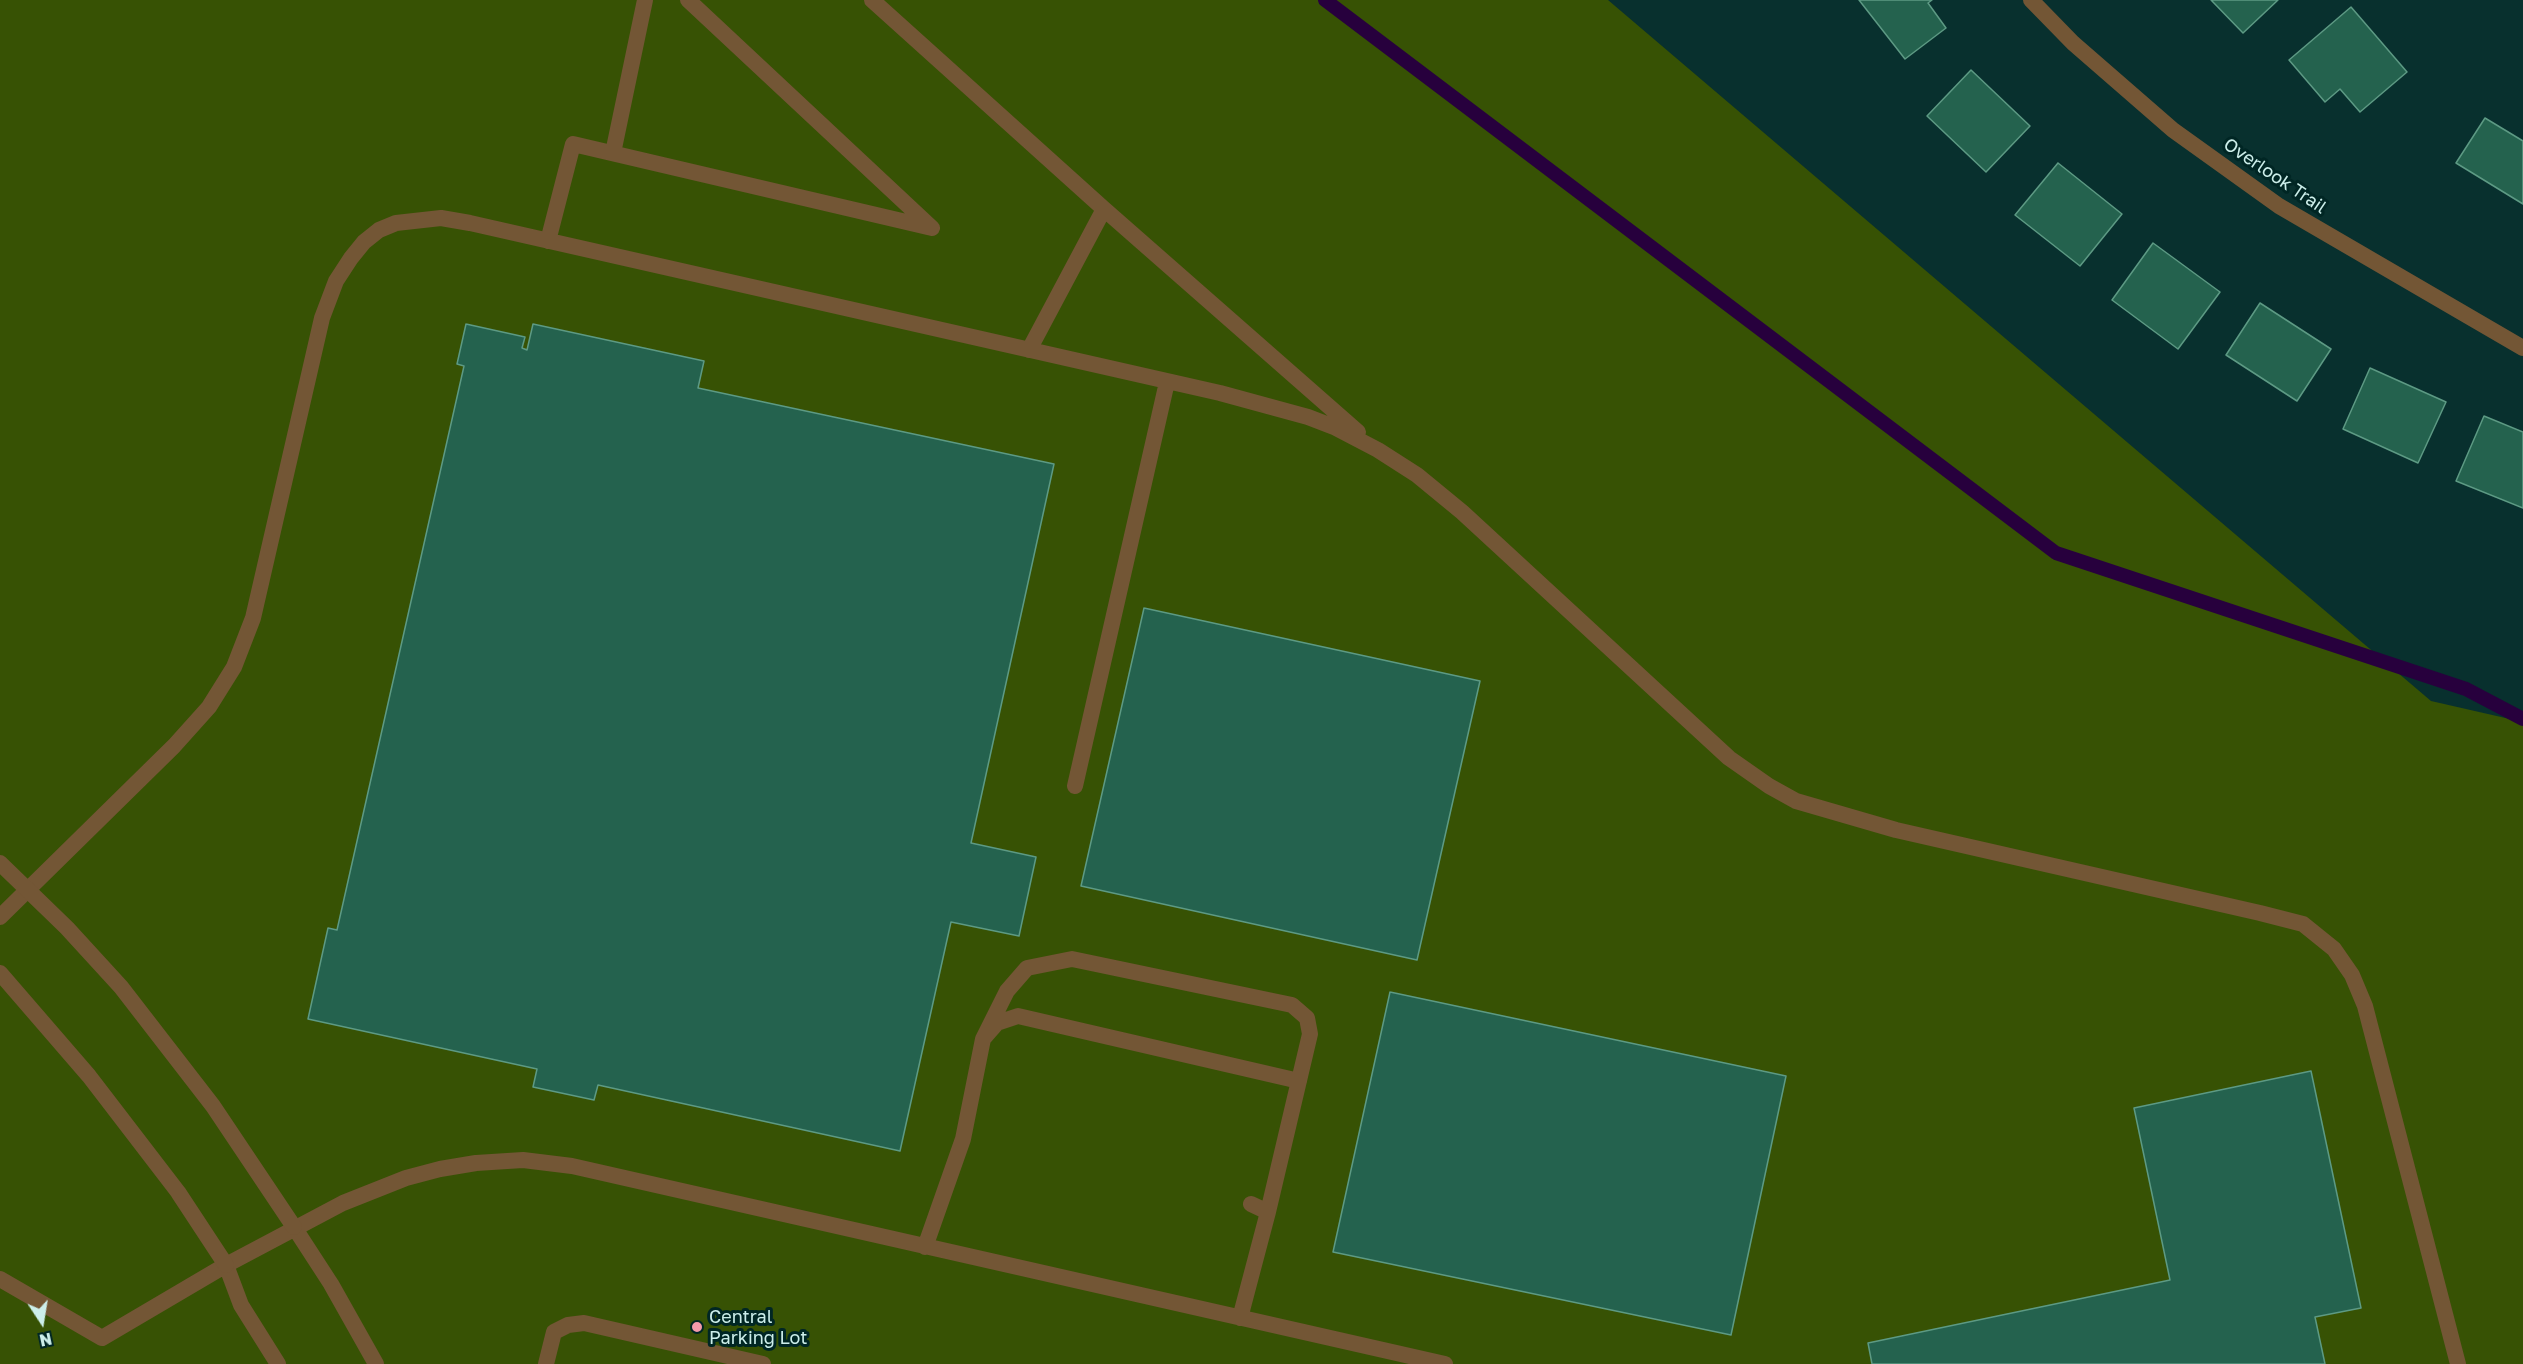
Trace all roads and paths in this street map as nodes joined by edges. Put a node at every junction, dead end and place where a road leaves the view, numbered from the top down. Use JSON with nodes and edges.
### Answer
{"nodes":[{"id":1,"x":645,"y":0,"type":"edge"},
{"id":2,"x":687,"y":0,"type":"edge"},
{"id":3,"x":872,"y":0,"type":"edge"},
{"id":4,"x":2031,"y":0,"type":"edge"},
{"id":5,"x":613,"y":153,"type":"junction"},
{"id":6,"x":1104,"y":209,"type":"junction"},
{"id":7,"x":548,"y":241,"type":"junction"},
{"id":8,"x":2523,"y":348,"type":"edge"},
{"id":9,"x":1029,"y":350,"type":"junction"},
{"id":10,"x":1167,"y":382,"type":"junction"},
{"id":11,"x":1378,"y":450,"type":"junction"},
{"id":12,"x":1075,"y":786,"type":"dead end"},
{"id":13,"x":0,"y":863,"type":"edge"},
{"id":14,"x":28,"y":890,"type":"junction"},
{"id":15,"x":0,"y":917,"type":"edge"},
{"id":16,"x":0,"y":974,"type":"edge"},
{"id":17,"x":983,"y":1039,"type":"junction"},
{"id":18,"x":1299,"y":1081,"type":"junction"},
{"id":19,"x":1251,"y":1204,"type":"dead end"},
{"id":20,"x":1268,"y":1212,"type":"junction"},
{"id":21,"x":294,"y":1227,"type":"junction"},
{"id":22,"x":925,"y":1247,"type":"junction"},
{"id":23,"x":226,"y":1264,"type":"junction"},
{"id":24,"x":0,"y":1279,"type":"edge"},
{"id":25,"x":1240,"y":1318,"type":"junction"},
{"id":26,"x":278,"y":1364,"type":"edge"},
{"id":27,"x":376,"y":1364,"type":"edge"},
{"id":28,"x":546,"y":1364,"type":"edge"},
{"id":29,"x":763,"y":1364,"type":"edge"},
{"id":30,"x":1445,"y":1364,"type":"edge"},
{"id":31,"x":2458,"y":1364,"type":"edge"}],
"edges":[{"from":1,"to":5,"type":"street"},
{"from":2,"to":5,"type":"street"},
{"from":3,"to":6,"type":"street"},
{"from":4,"to":8,"type":"street","name":"Overlook Trail"},
{"from":5,"to":7,"type":"street"},
{"from":6,"to":9,"type":"street"},
{"from":6,"to":11,"type":"street"},
{"from":7,"to":9,"type":"street"},
{"from":7,"to":14,"type":"street"},
{"from":9,"to":10,"type":"street"},
{"from":10,"to":11,"type":"street"},
{"from":10,"to":12,"type":"street"},
{"from":11,"to":31,"type":"street"},
{"from":13,"to":14,"type":"street"},
{"from":14,"to":15,"type":"street"},
{"from":14,"to":21,"type":"street"},
{"from":16,"to":23,"type":"street"},
{"from":17,"to":18,"type":"street"},
{"from":17,"to":18,"type":"street"},
{"from":17,"to":22,"type":"street"},
{"from":18,"to":20,"type":"street"},
{"from":19,"to":20,"type":"street"},
{"from":20,"to":25,"type":"street"},
{"from":21,"to":22,"type":"street"},
{"from":21,"to":23,"type":"street"},
{"from":21,"to":27,"type":"street"},
{"from":22,"to":25,"type":"street"},
{"from":23,"to":24,"type":"street"},
{"from":23,"to":26,"type":"street"},
{"from":25,"to":30,"type":"street"},
{"from":28,"to":29,"type":"street"}]}
